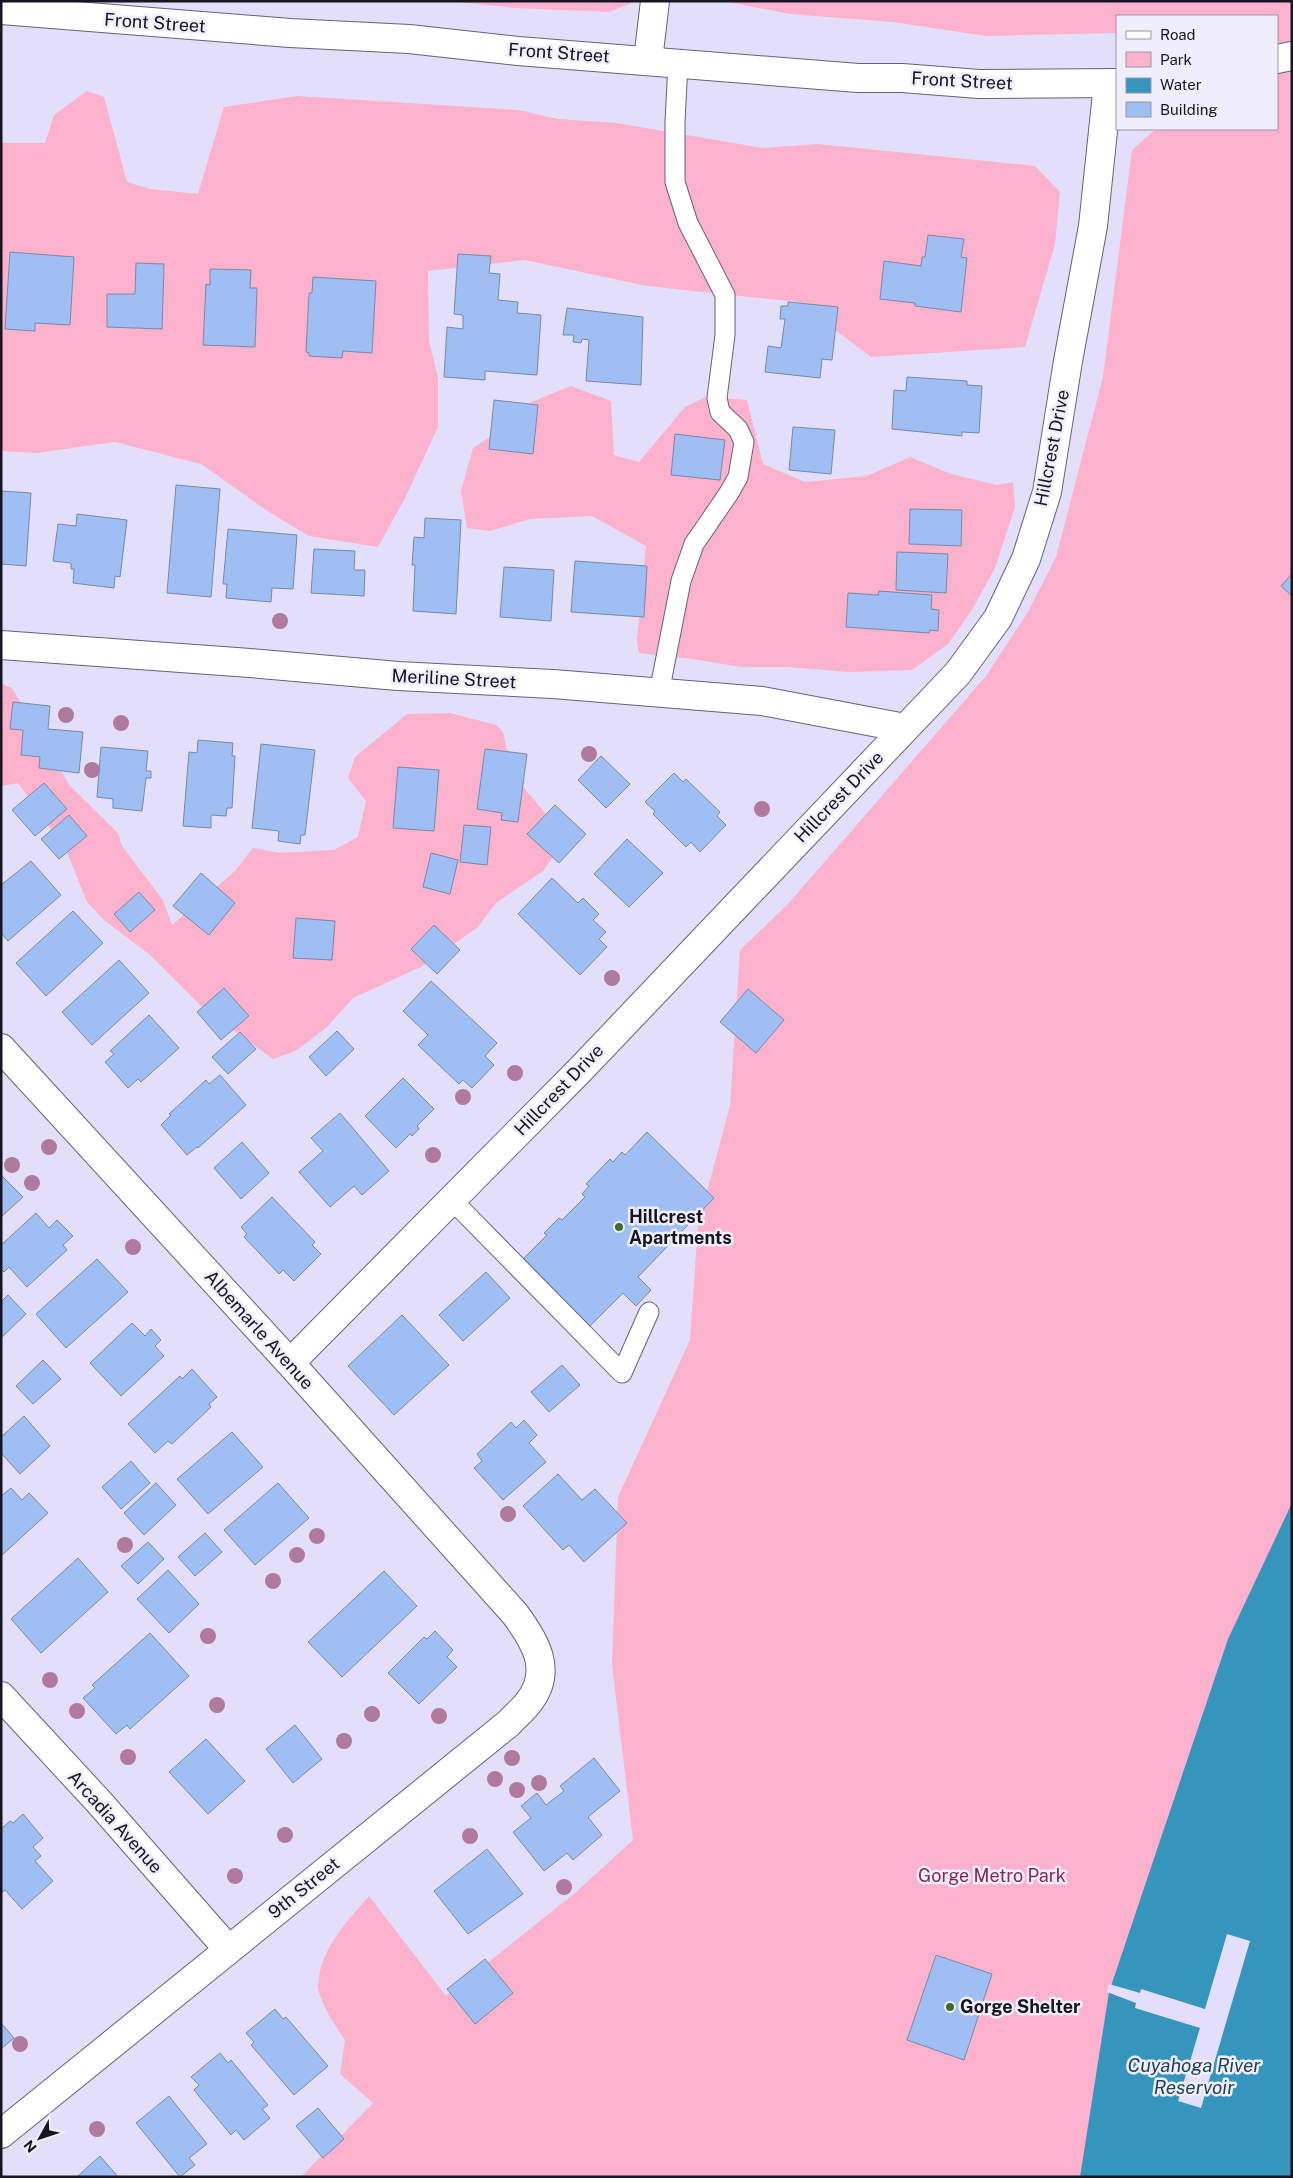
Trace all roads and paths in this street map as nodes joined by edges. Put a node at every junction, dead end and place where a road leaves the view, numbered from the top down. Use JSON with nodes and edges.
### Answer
{"nodes":[{"id":1,"x":655,"y":1,"type":"edge"},
{"id":2,"x":1,"y":10,"type":"edge"},
{"id":3,"x":1292,"y":56,"type":"edge"},
{"id":4,"x":1278,"y":59,"type":"edge"},
{"id":5,"x":648,"y":60,"type":"junction"},
{"id":6,"x":678,"y":63,"type":"junction"},
{"id":7,"x":1112,"y":83,"type":"edge"},
{"id":8,"x":1,"y":646,"type":"edge"},
{"id":9,"x":660,"y":693,"type":"junction"},
{"id":10,"x":905,"y":728,"type":"junction"},
{"id":11,"x":1,"y":1048,"type":"edge"},
{"id":12,"x":452,"y":1200,"type":"junction"},
{"id":13,"x":649,"y":1312,"type":"dead end"},
{"id":14,"x":290,"y":1363,"type":"junction"},
{"id":15,"x":515,"y":1614,"type":"joint"},
{"id":16,"x":1,"y":1696,"type":"edge"},
{"id":17,"x":228,"y":1950,"type":"junction"},
{"id":18,"x":1,"y":2134,"type":"edge"}],
"edges":[{"from":1,"to":5,"type":"street"},
{"from":2,"to":5,"type":"street","name":"Front Street"},
{"from":3,"to":4,"type":"street"},
{"from":5,"to":6,"type":"street","name":"Front Street"},
{"from":6,"to":7,"type":"street","name":"Front Street"},
{"from":6,"to":9,"type":"lane"},
{"from":7,"to":10,"type":"street","name":"Hillcrest Drive"},
{"from":8,"to":9,"type":"street","name":"Meriline Street"},
{"from":9,"to":10,"type":"street","name":"Meriline Street"},
{"from":10,"to":12,"type":"street","name":"Hillcrest Drive"},
{"from":11,"to":14,"type":"street","name":"Albemarle Avenue"},
{"from":12,"to":13,"type":"lane"},
{"from":12,"to":14,"type":"street","name":"Hillcrest Drive"},
{"from":14,"to":15,"type":"street","name":"Albemarle Avenue"},
{"from":15,"to":17,"type":"street","name":"9th Street"},
{"from":16,"to":17,"type":"street","name":"Arcadia Avenue"},
{"from":17,"to":18,"type":"street","name":"9th Street"}]}
